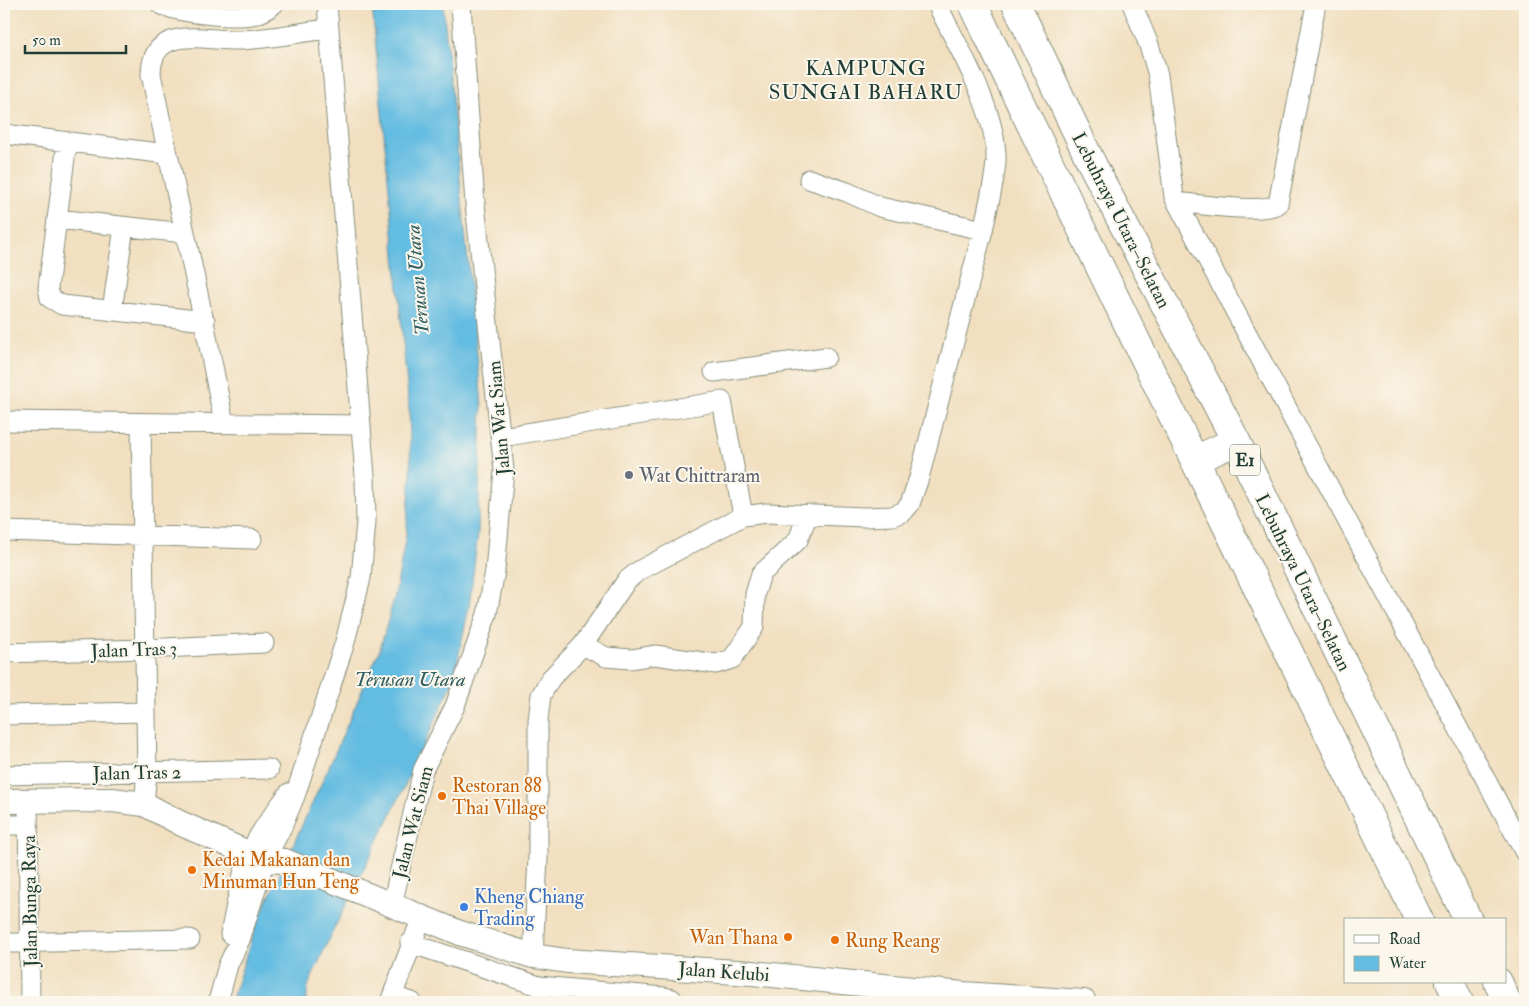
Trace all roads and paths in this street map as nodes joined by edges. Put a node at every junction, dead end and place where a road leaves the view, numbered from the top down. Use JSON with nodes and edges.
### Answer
{"nodes":[{"id":1,"x":160,"y":4,"type":"edge"},
{"id":2,"x":274,"y":4,"type":"edge"},
{"id":3,"x":326,"y":4,"type":"edge"},
{"id":4,"x":461,"y":4,"type":"edge"},
{"id":5,"x":937,"y":4,"type":"edge"},
{"id":6,"x":973,"y":4,"type":"edge"},
{"id":7,"x":1016,"y":4,"type":"edge"},
{"id":8,"x":1134,"y":4,"type":"edge"},
{"id":9,"x":1316,"y":4,"type":"edge"},
{"id":10,"x":329,"y":29,"type":"junction"},
{"id":11,"x":4,"y":134,"type":"edge"},
{"id":12,"x":67,"y":143,"type":"junction"},
{"id":13,"x":167,"y":154,"type":"junction"},
{"id":14,"x":809,"y":179,"type":"dead end"},
{"id":15,"x":1177,"y":202,"type":"junction"},
{"id":16,"x":58,"y":219,"type":"junction"},
{"id":17,"x":124,"y":227,"type":"junction"},
{"id":18,"x":983,"y":230,"type":"junction"},
{"id":19,"x":184,"y":233,"type":"junction"},
{"id":20,"x":112,"y":311,"type":"junction"},
{"id":21,"x":205,"y":321,"type":"junction"},
{"id":22,"x":826,"y":357,"type":"dead end"},
{"id":23,"x":714,"y":372,"type":"dead end"},
{"id":24,"x":4,"y":421,"type":"edge"},
{"id":25,"x":141,"y":424,"type":"junction"},
{"id":26,"x":224,"y":424,"type":"junction"},
{"id":27,"x":361,"y":425,"type":"junction"},
{"id":28,"x":501,"y":437,"type":"junction"},
{"id":29,"x":1236,"y":441,"type":"junction"},
{"id":30,"x":1195,"y":460,"type":"junction"},
{"id":31,"x":808,"y":514,"type":"junction"},
{"id":32,"x":744,"y":516,"type":"junction"},
{"id":33,"x":4,"y":531,"type":"edge"},
{"id":34,"x":143,"y":535,"type":"junction"},
{"id":35,"x":252,"y":538,"type":"dead end"},
{"id":36,"x":264,"y":643,"type":"dead end"},
{"id":37,"x":583,"y":645,"type":"junction"},
{"id":38,"x":145,"y":650,"type":"junction"},
{"id":39,"x":4,"y":653,"type":"edge"},
{"id":40,"x":146,"y":712,"type":"junction"},
{"id":41,"x":4,"y":715,"type":"edge"},
{"id":42,"x":269,"y":769,"type":"dead end"},
{"id":43,"x":147,"y":772,"type":"junction"},
{"id":44,"x":4,"y":775,"type":"edge"},
{"id":45,"x":4,"y":800,"type":"edge"},
{"id":46,"x":28,"y":800,"type":"junction"},
{"id":47,"x":152,"y":808,"type":"junction"},
{"id":48,"x":4,"y":825,"type":"edge"},
{"id":49,"x":28,"y":825,"type":"junction"},
{"id":50,"x":1525,"y":852,"type":"edge"},
{"id":51,"x":268,"y":854,"type":"junction"},
{"id":52,"x":383,"y":902,"type":"junction"},
{"id":53,"x":422,"y":916,"type":"junction"},
{"id":54,"x":1418,"y":918,"type":"edge"},
{"id":55,"x":1467,"y":918,"type":"edge"},
{"id":56,"x":190,"y":939,"type":"dead end"},
{"id":57,"x":30,"y":942,"type":"junction"},
{"id":58,"x":4,"y":943,"type":"edge"},
{"id":59,"x":410,"y":943,"type":"junction"},
{"id":60,"x":533,"y":956,"type":"junction"},
{"id":61,"x":567,"y":961,"type":"junction"},
{"id":62,"x":1451,"y":984,"type":"edge"},
{"id":63,"x":564,"y":989,"type":"junction"},
{"id":64,"x":537,"y":994,"type":"edge"},
{"id":65,"x":963,"y":998,"type":"edge"},
{"id":66,"x":391,"y":999,"type":"edge"},
{"id":67,"x":673,"y":1000,"type":"edge"},
{"id":68,"x":30,"y":1002,"type":"edge"},
{"id":69,"x":218,"y":1002,"type":"edge"},
{"id":70,"x":412,"y":1002,"type":"edge"},
{"id":71,"x":1084,"y":1002,"type":"edge"},
{"id":72,"x":1459,"y":1002,"type":"edge"}],
"edges":[{"from":1,"to":2,"type":"street"},
{"from":3,"to":10,"type":"street"},
{"from":4,"to":28,"type":"street","name":"Jalan Wat Siam"},
{"from":5,"to":18,"type":"street"},
{"from":6,"to":30,"type":"highway","name":"Lebuhraya Utara–Selatan","number":"E1"},
{"from":7,"to":29,"type":"highway","name":"Lebuhraya Utara–Selatan","number":"E1"},
{"from":8,"to":15,"type":"street"},
{"from":9,"to":15,"type":"street"},
{"from":10,"to":13,"type":"street"},
{"from":10,"to":27,"type":"street"},
{"from":11,"to":12,"type":"street"},
{"from":12,"to":13,"type":"street"},
{"from":12,"to":16,"type":"street"},
{"from":13,"to":19,"type":"street"},
{"from":14,"to":18,"type":"street"},
{"from":15,"to":50,"type":"street"},
{"from":16,"to":17,"type":"street"},
{"from":16,"to":20,"type":"street"},
{"from":17,"to":19,"type":"street"},
{"from":17,"to":20,"type":"street"},
{"from":18,"to":31,"type":"street"},
{"from":19,"to":21,"type":"street"},
{"from":20,"to":21,"type":"street"},
{"from":21,"to":26,"type":"street"},
{"from":22,"to":23,"type":"street"},
{"from":24,"to":25,"type":"street"},
{"from":25,"to":26,"type":"street"},
{"from":25,"to":34,"type":"street"},
{"from":26,"to":27,"type":"street"},
{"from":27,"to":51,"type":"street"},
{"from":28,"to":32,"type":"street"},
{"from":28,"to":52,"type":"street","name":"Jalan Wat Siam"},
{"from":29,"to":30,"type":"highway"},
{"from":29,"to":55,"type":"highway","name":"Lebuhraya Utara–Selatan","number":"E1"},
{"from":30,"to":54,"type":"highway","name":"Lebuhraya Utara–Selatan","number":"E1"},
{"from":31,"to":32,"type":"street"},
{"from":31,"to":37,"type":"street"},
{"from":32,"to":37,"type":"street"},
{"from":33,"to":34,"type":"street"},
{"from":34,"to":35,"type":"street"},
{"from":34,"to":38,"type":"street"},
{"from":36,"to":38,"type":"street","name":"Jalan Tras 3"},
{"from":37,"to":60,"type":"street"},
{"from":38,"to":39,"type":"street","name":"Jalan Tras 3"},
{"from":38,"to":40,"type":"street"},
{"from":40,"to":41,"type":"street"},
{"from":40,"to":43,"type":"street"},
{"from":42,"to":43,"type":"street","name":"Jalan Tras 2"},
{"from":43,"to":44,"type":"street","name":"Jalan Tras 2"},
{"from":43,"to":47,"type":"street"},
{"from":45,"to":46,"type":"main road"},
{"from":46,"to":47,"type":"main road"},
{"from":46,"to":49,"type":"street","name":"Jalan Bunga Raya"},
{"from":47,"to":51,"type":"main road","name":"Jalan Kelubi"},
{"from":48,"to":49,"type":"street"},
{"from":49,"to":57,"type":"street","name":"Jalan Bunga Raya"},
{"from":51,"to":52,"type":"main road","name":"Jalan Kelubi"},
{"from":51,"to":69,"type":"street"},
{"from":52,"to":53,"type":"main road","name":"Jalan Kelubi"},
{"from":53,"to":59,"type":"street"},
{"from":53,"to":60,"type":"main road","name":"Jalan Kelubi"},
{"from":56,"to":57,"type":"street"},
{"from":57,"to":58,"type":"street"},
{"from":57,"to":68,"type":"street","name":"Jalan Bunga Raya"},
{"from":59,"to":64,"type":"street"},
{"from":59,"to":66,"type":"street"},
{"from":60,"to":61,"type":"main road","name":"Jalan Kelubi"},
{"from":61,"to":63,"type":"street"},
{"from":61,"to":65,"type":"main road","name":"Jalan Kelubi"},
{"from":62,"to":72,"type":"highway"},
{"from":63,"to":64,"type":"street"},
{"from":63,"to":67,"type":"street"},
{"from":65,"to":71,"type":"main road","name":"Jalan Kelubi"},
{"from":66,"to":70,"type":"street"}]}
